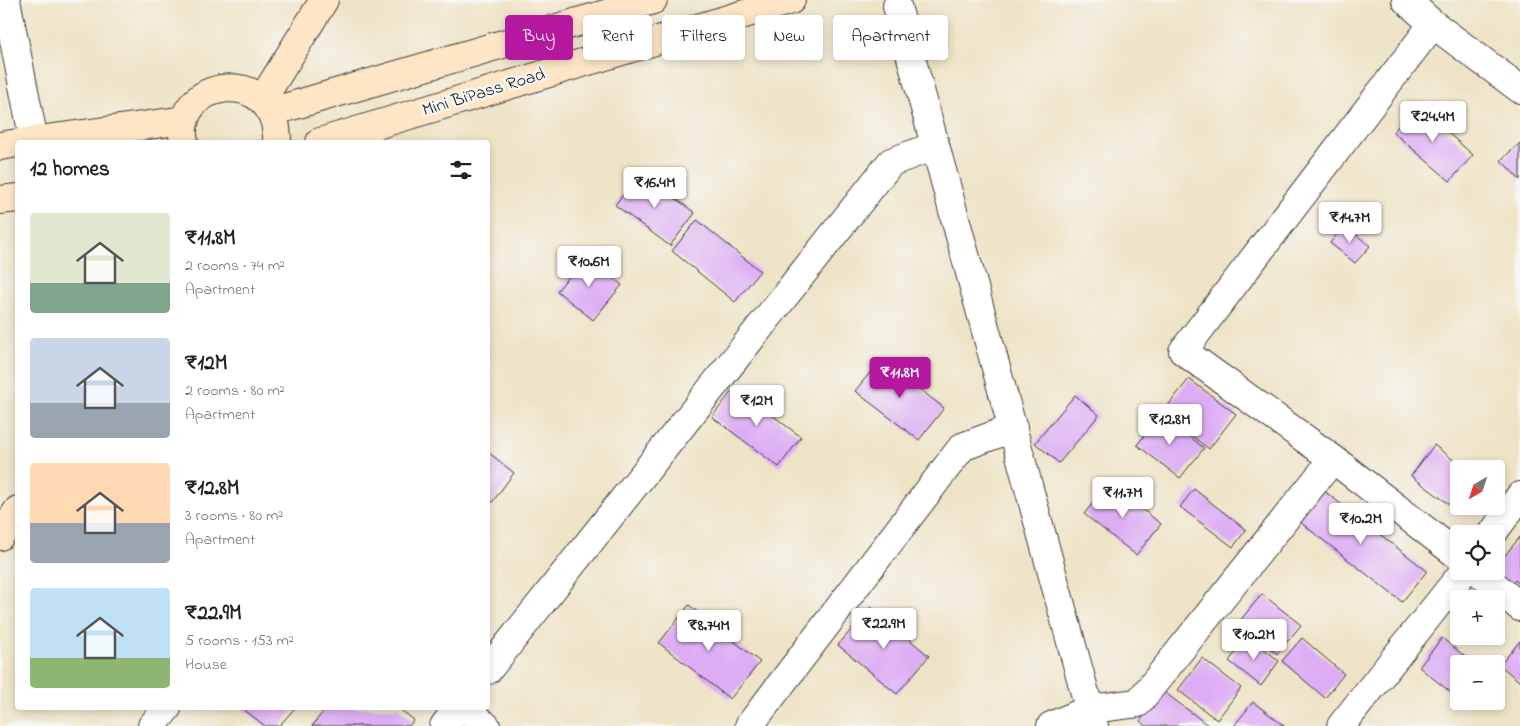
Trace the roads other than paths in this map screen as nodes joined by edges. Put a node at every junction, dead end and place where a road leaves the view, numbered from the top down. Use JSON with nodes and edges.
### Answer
{"nodes":[{"id":1,"x":6,"y":0,"type":"edge"},
{"id":2,"x":324,"y":0,"type":"edge"},
{"id":3,"x":653,"y":0,"type":"edge"},
{"id":4,"x":791,"y":0,"type":"edge"},
{"id":5,"x":1406,"y":0,"type":"edge"},
{"id":6,"x":897,"y":6,"type":"dead end"},
{"id":7,"x":1433,"y":24,"type":"junction"},
{"id":8,"x":1520,"y":89,"type":"edge"},
{"id":9,"x":266,"y":106,"type":"junction"},
{"id":10,"x":184,"y":131,"type":"edge"},
{"id":11,"x":25,"y":140,"type":"edge"},
{"id":12,"x":54,"y":140,"type":"edge"},
{"id":13,"x":277,"y":140,"type":"edge"},
{"id":14,"x":327,"y":140,"type":"edge"},
{"id":15,"x":15,"y":144,"type":"edge"},
{"id":16,"x":0,"y":146,"type":"edge"},
{"id":17,"x":935,"y":146,"type":"junction"},
{"id":18,"x":15,"y":198,"type":"edge"},
{"id":19,"x":0,"y":200,"type":"edge"},
{"id":20,"x":1013,"y":428,"type":"junction"},
{"id":21,"x":1333,"y":459,"type":"junction"},
{"id":22,"x":1520,"y":496,"type":"edge"},
{"id":23,"x":15,"y":514,"type":"edge"},
{"id":24,"x":1499,"y":525,"type":"edge"},
{"id":25,"x":0,"y":536,"type":"edge"},
{"id":26,"x":1450,"y":549,"type":"edge"},
{"id":27,"x":1457,"y":580,"type":"edge"},
{"id":28,"x":1488,"y":580,"type":"edge"},
{"id":29,"x":1520,"y":607,"type":"edge"},
{"id":30,"x":490,"y":667,"type":"edge"},
{"id":31,"x":165,"y":710,"type":"edge"},
{"id":32,"x":458,"y":710,"type":"edge"},
{"id":33,"x":463,"y":710,"type":"edge"},
{"id":34,"x":1092,"y":717,"type":"edge"},
{"id":35,"x":152,"y":726,"type":"edge"},
{"id":36,"x":444,"y":726,"type":"edge"},
{"id":37,"x":486,"y":726,"type":"edge"},
{"id":38,"x":749,"y":726,"type":"edge"},
{"id":39,"x":1051,"y":726,"type":"edge"},
{"id":40,"x":1340,"y":726,"type":"edge"}],
"edges":[{"from":1,"to":11,"type":"street"},
{"from":2,"to":9,"type":"street"},
{"from":3,"to":9,"type":"street"},
{"from":4,"to":14,"type":"street","name":"Mini BiPass Road"},
{"from":5,"to":7,"type":"street"},
{"from":6,"to":17,"type":"street"},
{"from":7,"to":8,"type":"street"},
{"from":7,"to":21,"type":"street"},
{"from":9,"to":10,"type":"street"},
{"from":9,"to":13,"type":"street"},
{"from":10,"to":12,"type":"street"},
{"from":15,"to":16,"type":"street"},
{"from":17,"to":20,"type":"street"},
{"from":17,"to":30,"type":"street"},
{"from":18,"to":19,"type":"street"},
{"from":20,"to":34,"type":"street"},
{"from":20,"to":38,"type":"street"},
{"from":21,"to":26,"type":"street"},
{"from":21,"to":34,"type":"street"},
{"from":22,"to":24,"type":"street"},
{"from":23,"to":25,"type":"street"},
{"from":27,"to":40,"type":"street"},
{"from":28,"to":29,"type":"street"},
{"from":31,"to":35,"type":"street"},
{"from":32,"to":36,"type":"street"},
{"from":33,"to":37,"type":"street"},
{"from":34,"to":39,"type":"street"}]}
